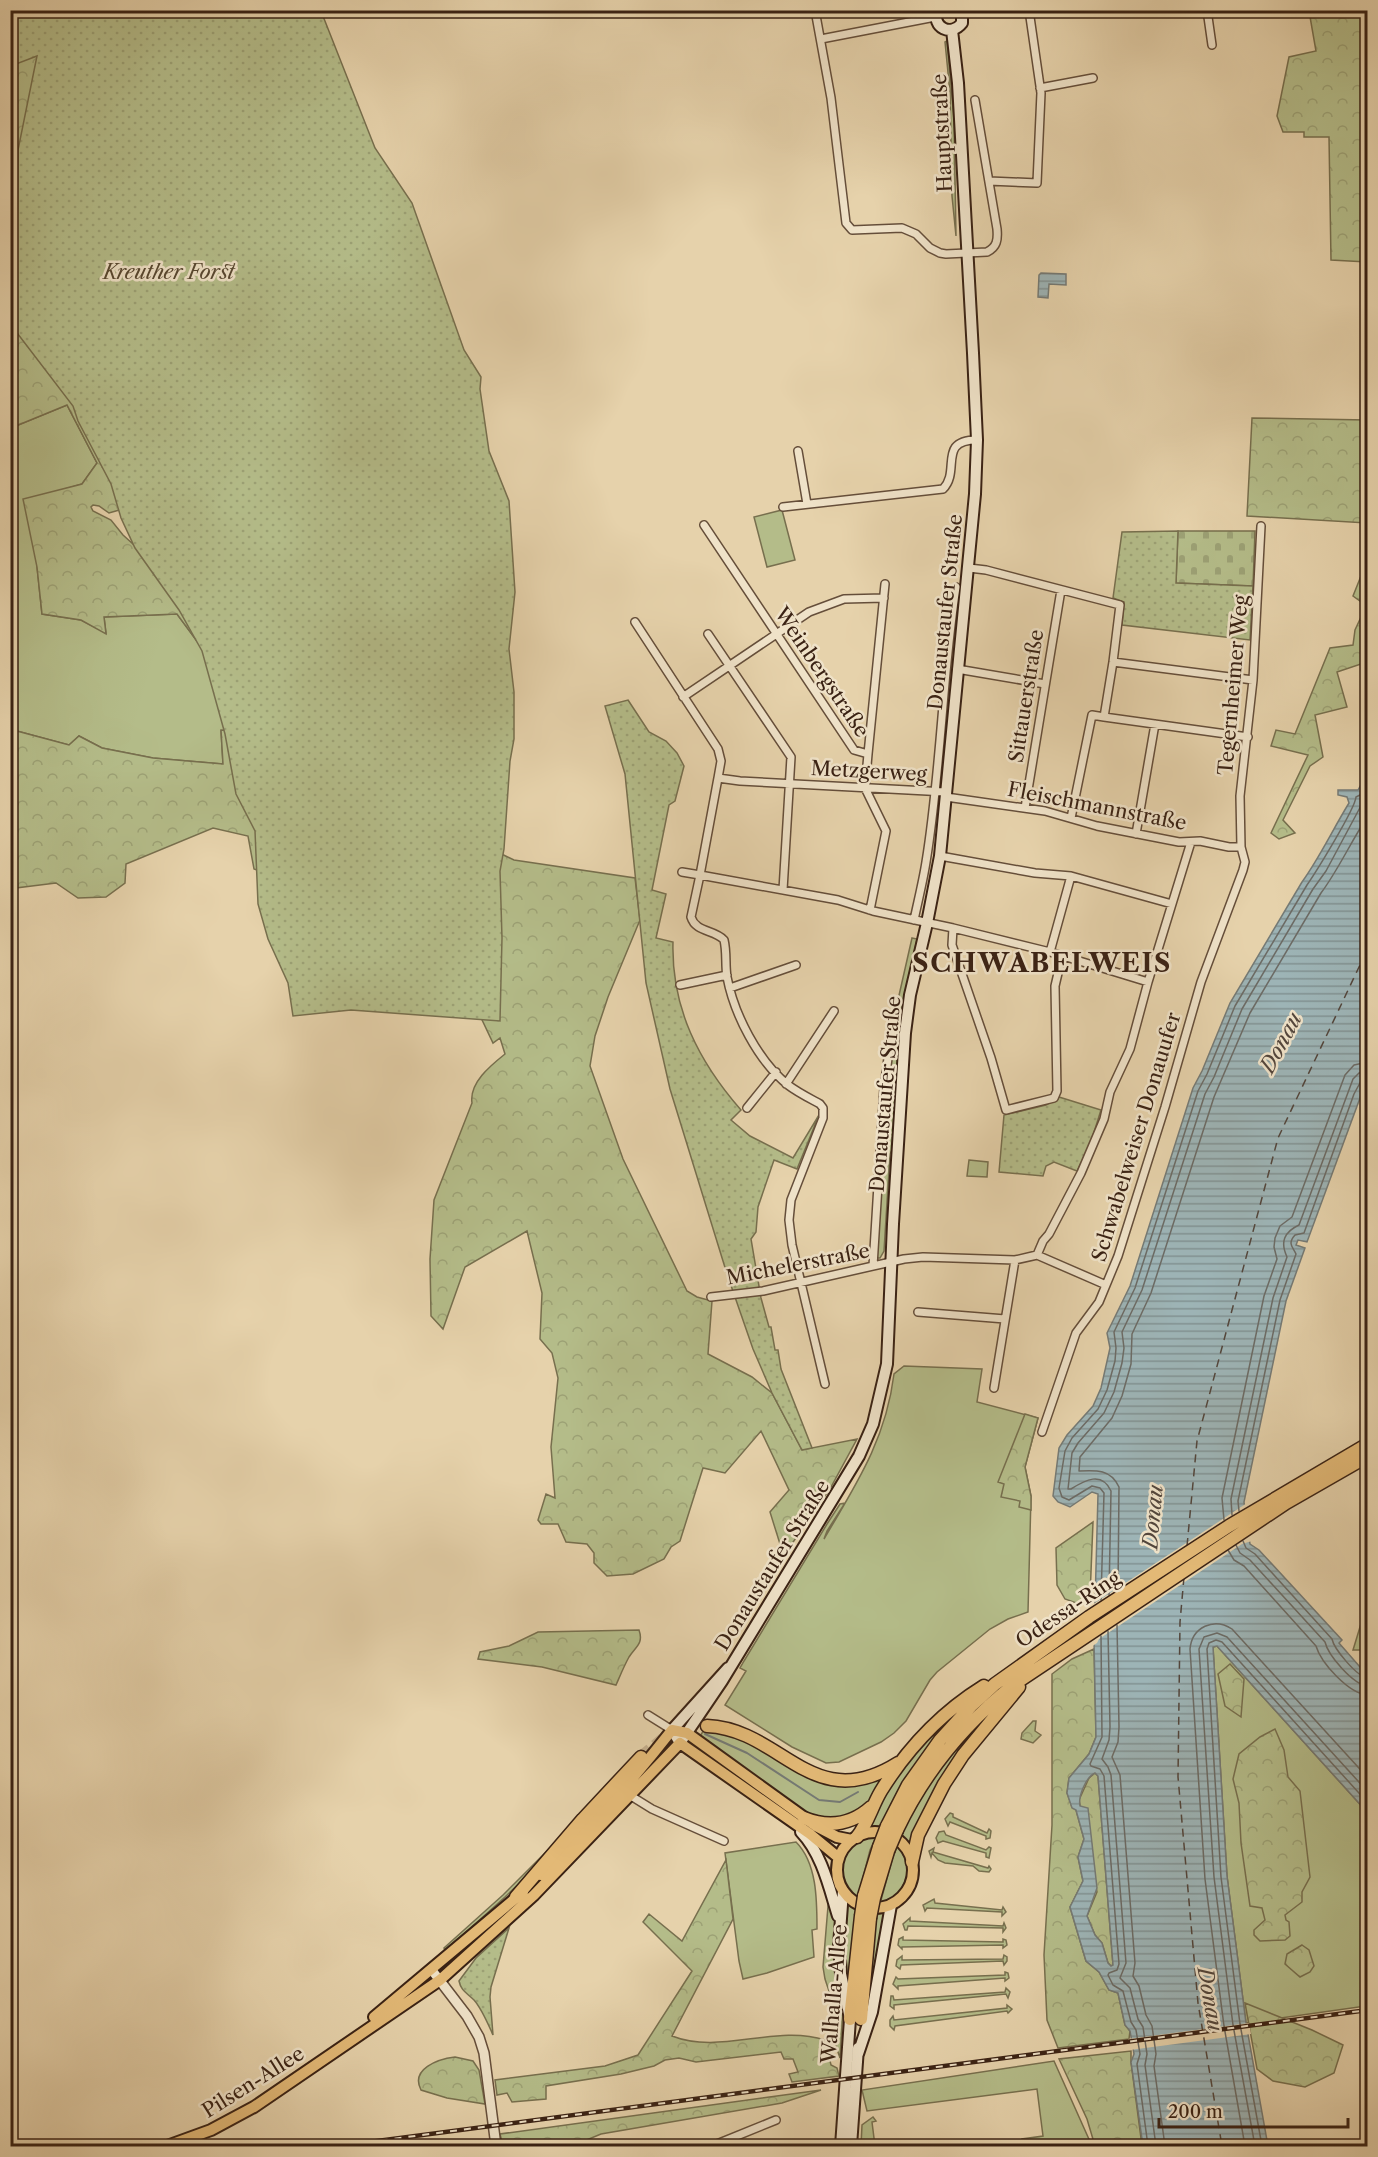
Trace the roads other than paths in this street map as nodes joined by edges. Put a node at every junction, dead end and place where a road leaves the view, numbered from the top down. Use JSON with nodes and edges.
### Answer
{"nodes":[{"id":1,"x":815,"y":10,"type":"edge"},
{"id":2,"x":1029,"y":10,"type":"edge"},
{"id":3,"x":1207,"y":10,"type":"edge"},
{"id":4,"x":966,"y":12,"type":"edge"},
{"id":5,"x":936,"y":14,"type":"edge"},
{"id":6,"x":952,"y":30,"type":"junction"},
{"id":7,"x":821,"y":39,"type":"junction"},
{"id":8,"x":1212,"y":45,"type":"dead end"},
{"id":9,"x":1093,"y":78,"type":"dead end"},
{"id":10,"x":1040,"y":88,"type":"junction"},
{"id":11,"x":975,"y":100,"type":"dead end"},
{"id":12,"x":989,"y":181,"type":"junction"},
{"id":13,"x":966,"y":234,"type":"joint"},
{"id":14,"x":968,"y":253,"type":"junction"},
{"id":15,"x":977,"y":440,"type":"junction"},
{"id":16,"x":798,"y":451,"type":"dead end"},
{"id":17,"x":807,"y":504,"type":"junction"},
{"id":18,"x":783,"y":507,"type":"dead end"},
{"id":19,"x":704,"y":525,"type":"dead end"},
{"id":20,"x":1261,"y":526,"type":"dead end"},
{"id":21,"x":969,"y":568,"type":"junction"},
{"id":22,"x":885,"y":585,"type":"dead end"},
{"id":23,"x":956,"y":587,"type":"dead end"},
{"id":24,"x":1061,"y":590,"type":"junction"},
{"id":25,"x":884,"y":598,"type":"junction"},
{"id":26,"x":635,"y":622,"type":"dead end"},
{"id":27,"x":776,"y":633,"type":"junction"},
{"id":28,"x":708,"y":634,"type":"dead end"},
{"id":29,"x":1113,"y":662,"type":"junction"},
{"id":30,"x":729,"y":665,"type":"junction"},
{"id":31,"x":957,"y":669,"type":"junction"},
{"id":32,"x":1253,"y":680,"type":"junction"},
{"id":33,"x":1045,"y":684,"type":"junction"},
{"id":34,"x":683,"y":697,"type":"junction"},
{"id":35,"x":1104,"y":717,"type":"junction"},
{"id":36,"x":1155,"y":724,"type":"junction"},
{"id":37,"x":1248,"y":737,"type":"junction"},
{"id":38,"x":868,"y":754,"type":"junction"},
{"id":39,"x":718,"y":778,"type":"junction"},
{"id":40,"x":791,"y":784,"type":"junction"},
{"id":41,"x":865,"y":788,"type":"junction"},
{"id":42,"x":942,"y":793,"type":"junction"},
{"id":43,"x":1025,"y":808,"type":"junction"},
{"id":44,"x":1071,"y":818,"type":"junction"},
{"id":45,"x":1136,"y":834,"type":"junction"},
{"id":46,"x":1191,"y":842,"type":"junction"},
{"id":47,"x":1241,"y":847,"type":"junction"},
{"id":48,"x":940,"y":856,"type":"junction"},
{"id":49,"x":682,"y":872,"type":"dead end"},
{"id":50,"x":700,"y":875,"type":"junction"},
{"id":51,"x":1071,"y":876,"type":"junction"},
{"id":52,"x":783,"y":890,"type":"junction"},
{"id":53,"x":1172,"y":904,"type":"junction"},
{"id":54,"x":870,"y":910,"type":"junction"},
{"id":55,"x":914,"y":920,"type":"junction"},
{"id":56,"x":927,"y":923,"type":"junction"},
{"id":57,"x":954,"y":928,"type":"junction"},
{"id":58,"x":1050,"y":952,"type":"junction"},
{"id":59,"x":1062,"y":956,"type":"junction"},
{"id":60,"x":796,"y":965,"type":"dead end"},
{"id":61,"x":727,"y":975,"type":"junction"},
{"id":62,"x":1148,"y":982,"type":"junction"},
{"id":63,"x":680,"y":985,"type":"dead end"},
{"id":64,"x":730,"y":988,"type":"junction"},
{"id":65,"x":834,"y":1011,"type":"dead end"},
{"id":66,"x":893,"y":1020,"type":"dead end"},
{"id":67,"x":776,"y":1072,"type":"junction"},
{"id":68,"x":786,"y":1084,"type":"junction"},
{"id":69,"x":747,"y":1108,"type":"dead end"},
{"id":70,"x":1037,"y":1256,"type":"junction"},
{"id":71,"x":1015,"y":1260,"type":"junction"},
{"id":72,"x":891,"y":1262,"type":"junction"},
{"id":73,"x":873,"y":1266,"type":"junction"},
{"id":74,"x":802,"y":1282,"type":"junction"},
{"id":75,"x":1107,"y":1285,"type":"junction"},
{"id":76,"x":711,"y":1297,"type":"dead end"},
{"id":77,"x":918,"y":1312,"type":"dead end"},
{"id":78,"x":1005,"y":1319,"type":"junction"},
{"id":79,"x":825,"y":1384,"type":"dead end"},
{"id":80,"x":994,"y":1388,"type":"dead end"},
{"id":81,"x":1042,"y":1432,"type":"dead end"},
{"id":82,"x":1368,"y":1444,"type":"edge"},
{"id":83,"x":1368,"y":1456,"type":"edge"},
{"id":84,"x":728,"y":1668,"type":"junction"},
{"id":85,"x":1025,"y":1670,"type":"junction"},
{"id":86,"x":1011,"y":1671,"type":"junction"},
{"id":87,"x":648,"y":1714,"type":"dead end"},
{"id":88,"x":707,"y":1726,"type":"dead end"},
{"id":89,"x":672,"y":1730,"type":"junction"},
{"id":90,"x":687,"y":1733,"type":"junction"},
{"id":91,"x":680,"y":1743,"type":"junction"},
{"id":92,"x":641,"y":1757,"type":"tunnel mouth"},
{"id":93,"x":903,"y":1759,"type":"junction"},
{"id":94,"x":631,"y":1796,"type":"junction"},
{"id":95,"x":872,"y":1806,"type":"junction"},
{"id":96,"x":800,"y":1822,"type":"junction"},
{"id":97,"x":892,"y":1828,"type":"junction"},
{"id":98,"x":854,"y":1838,"type":"junction"},
{"id":99,"x":724,"y":1841,"type":"dead end"},
{"id":100,"x":884,"y":1849,"type":"joint"},
{"id":101,"x":839,"y":1858,"type":"junction"},
{"id":102,"x":912,"y":1862,"type":"junction"},
{"id":103,"x":843,"y":1891,"type":"junction"},
{"id":104,"x":516,"y":1897,"type":"junction"},
{"id":105,"x":891,"y":1905,"type":"junction"},
{"id":106,"x":840,"y":1922,"type":"junction"},
{"id":107,"x":483,"y":1927,"type":"junction"},
{"id":108,"x":491,"y":1935,"type":"junction"},
{"id":109,"x":431,"y":1969,"type":"junction"},
{"id":110,"x":440,"y":1980,"type":"junction"},
{"id":111,"x":855,"y":2019,"type":"junction"},
{"id":112,"x":858,"y":2054,"type":"junction"},
{"id":113,"x":323,"y":2059,"type":"junction"},
{"id":114,"x":776,"y":2120,"type":"dead end"},
{"id":115,"x":167,"y":2146,"type":"edge"},
{"id":116,"x":496,"y":2146,"type":"edge"},
{"id":117,"x":712,"y":2146,"type":"edge"},
{"id":118,"x":842,"y":2146,"type":"edge"},
{"id":119,"x":850,"y":2146,"type":"edge"}],
"edges":[{"from":1,"to":7,"type":"street"},
{"from":2,"to":10,"type":"street"},
{"from":3,"to":8,"type":"street"},
{"from":4,"to":6,"type":"main road"},
{"from":5,"to":6,"type":"main road"},
{"from":5,"to":7,"type":"street"},
{"from":6,"to":13,"type":"main road","name":"Hauptstraße"},
{"from":7,"to":14,"type":"street"},
{"from":9,"to":10,"type":"street"},
{"from":10,"to":12,"type":"street"},
{"from":11,"to":12,"type":"street"},
{"from":12,"to":14,"type":"street"},
{"from":13,"to":14,"type":"main road","name":"Donaustaufer Straße"},
{"from":14,"to":15,"type":"main road","name":"Donaustaufer Straße"},
{"from":15,"to":17,"type":"street"},
{"from":15,"to":21,"type":"main road","name":"Donaustaufer Straße"},
{"from":16,"to":17,"type":"street"},
{"from":17,"to":18,"type":"street"},
{"from":19,"to":27,"type":"street","name":"Weinbergstraße"},
{"from":20,"to":32,"type":"street","name":"Tegernheimer Weg"},
{"from":21,"to":24,"type":"street"},
{"from":21,"to":31,"type":"main road","name":"Donaustaufer Straße"},
{"from":22,"to":25,"type":"street"},
{"from":23,"to":42,"type":"street","name":"Donaustaufer Straße"},
{"from":24,"to":29,"type":"street"},
{"from":24,"to":33,"type":"street","name":"Sittauerstraße"},
{"from":25,"to":27,"type":"street"},
{"from":25,"to":38,"type":"street"},
{"from":26,"to":34,"type":"street"},
{"from":27,"to":30,"type":"street"},
{"from":27,"to":38,"type":"street","name":"Weinbergstraße"},
{"from":28,"to":30,"type":"street"},
{"from":29,"to":32,"type":"street"},
{"from":29,"to":35,"type":"street"},
{"from":30,"to":34,"type":"street"},
{"from":30,"to":40,"type":"street"},
{"from":31,"to":33,"type":"street"},
{"from":31,"to":42,"type":"main road","name":"Donaustaufer Straße"},
{"from":32,"to":37,"type":"street","name":"Tegernheimer Weg"},
{"from":33,"to":43,"type":"street","name":"Sittauerstraße"},
{"from":34,"to":39,"type":"street"},
{"from":35,"to":36,"type":"street"},
{"from":35,"to":44,"type":"street"},
{"from":36,"to":37,"type":"street"},
{"from":36,"to":45,"type":"street"},
{"from":37,"to":47,"type":"street","name":"Tegernheimer Weg"},
{"from":38,"to":41,"type":"street","name":"Weinbergstraße"},
{"from":39,"to":40,"type":"street","name":"Metzgerweg"},
{"from":39,"to":50,"type":"street"},
{"from":40,"to":41,"type":"street","name":"Metzgerweg"},
{"from":40,"to":52,"type":"street","name":"Metzgerweg"},
{"from":41,"to":42,"type":"street","name":"Metzgerweg"},
{"from":41,"to":54,"type":"street"},
{"from":42,"to":43,"type":"street","name":"Fleischmannstraße"},
{"from":42,"to":48,"type":"main road","name":"Donaustaufer Straße"},
{"from":42,"to":55,"type":"street","name":"Donaustaufer Straße"},
{"from":43,"to":44,"type":"street","name":"Fleischmannstraße"},
{"from":44,"to":45,"type":"street","name":"Fleischmannstraße"},
{"from":45,"to":46,"type":"street","name":"Fleischmannstraße"},
{"from":46,"to":47,"type":"street","name":"Fleischmannstraße"},
{"from":46,"to":53,"type":"street"},
{"from":47,"to":75,"type":"street","name":"Schwabelweiser Donauufer"},
{"from":48,"to":51,"type":"street"},
{"from":48,"to":56,"type":"main road","name":"Donaustaufer Straße"},
{"from":49,"to":50,"type":"street"},
{"from":50,"to":52,"type":"street"},
{"from":50,"to":61,"type":"street"},
{"from":51,"to":53,"type":"street"},
{"from":51,"to":58,"type":"street"},
{"from":52,"to":54,"type":"street"},
{"from":53,"to":62,"type":"street"},
{"from":54,"to":55,"type":"street"},
{"from":55,"to":56,"type":"street"},
{"from":56,"to":57,"type":"street"},
{"from":56,"to":72,"type":"main road","name":"Donaustaufer Straße"},
{"from":57,"to":58,"type":"street"},
{"from":57,"to":59,"type":"street"},
{"from":58,"to":59,"type":"street"},
{"from":59,"to":62,"type":"street"},
{"from":60,"to":64,"type":"street"},
{"from":61,"to":63,"type":"street"},
{"from":61,"to":64,"type":"street"},
{"from":62,"to":70,"type":"street"},
{"from":64,"to":67,"type":"street"},
{"from":65,"to":68,"type":"street"},
{"from":66,"to":73,"type":"street","name":"Donaustaufer Straße"},
{"from":67,"to":68,"type":"street"},
{"from":67,"to":69,"type":"street"},
{"from":68,"to":74,"type":"street"},
{"from":70,"to":71,"type":"street","name":"Michelerstraße"},
{"from":70,"to":75,"type":"street"},
{"from":71,"to":72,"type":"street","name":"Michelerstraße"},
{"from":71,"to":78,"type":"street"},
{"from":72,"to":73,"type":"street","name":"Michelerstraße"},
{"from":72,"to":84,"type":"main road","name":"Donaustaufer Straße"},
{"from":73,"to":74,"type":"street","name":"Michelerstraße"},
{"from":74,"to":76,"type":"street","name":"Michelerstraße"},
{"from":74,"to":79,"type":"street"},
{"from":75,"to":81,"type":"street","name":"Schwabelweiser Donauufer"},
{"from":77,"to":78,"type":"street"},
{"from":78,"to":80,"type":"street"},
{"from":82,"to":85,"type":"highway","name":"Odessa-Ring"},
{"from":83,"to":85,"type":"highway","name":"Odessa-Ring"},
{"from":84,"to":89,"type":"main road","name":"Donaustaufer Straße"},
{"from":84,"to":90,"type":"main road","name":"Donaustaufer Straße"},
{"from":85,"to":86,"type":"highway","name":"Odessa-Ring"},
{"from":85,"to":97,"type":"highway","name":"Odessa-Ring"},
{"from":85,"to":102,"type":"highway"},
{"from":86,"to":93,"type":"highway"},
{"from":86,"to":97,"type":"highway","name":"Odessa-Ring"},
{"from":87,"to":89,"type":"street"},
{"from":88,"to":93,"type":"highway"},
{"from":89,"to":90,"type":"main road"},
{"from":89,"to":91,"type":"main road"},
{"from":89,"to":104,"type":"main road","name":"Donaustaufer Straße"},
{"from":90,"to":91,"type":"main road","name":"Donaustaufer Straße"},
{"from":90,"to":96,"type":"main road"},
{"from":91,"to":94,"type":"main road","name":"Donaustaufer Straße"},
{"from":91,"to":96,"type":"main road"},
{"from":92,"to":104,"type":"highway"},
{"from":93,"to":95,"type":"highway"},
{"from":94,"to":99,"type":"street"},
{"from":94,"to":108,"type":"main road","name":"Donaustaufer Straße"},
{"from":95,"to":96,"type":"highway"},
{"from":95,"to":98,"type":"highway"},
{"from":96,"to":98,"type":"main road"},
{"from":96,"to":101,"type":"main road"},
{"from":96,"to":106,"type":"main road"},
{"from":97,"to":100,"type":"highway","name":"Odessa-Ring","bridge":true},
{"from":98,"to":101,"type":"main road"},
{"from":98,"to":102,"type":"main road"},
{"from":100,"to":111,"type":"highway","name":"Walhalla-Allee","bridge":true},
{"from":101,"to":103,"type":"main road"},
{"from":102,"to":105,"type":"main road"},
{"from":103,"to":105,"type":"main road"},
{"from":103,"to":106,"type":"main road"},
{"from":104,"to":107,"type":"main road","name":"Donaustaufer Straße"},
{"from":105,"to":112,"type":"main road"},
{"from":106,"to":111,"type":"main road"},
{"from":107,"to":108,"type":"main road"},
{"from":107,"to":109,"type":"main road","name":"Donaustaufer Straße"},
{"from":108,"to":110,"type":"main road","name":"Donaustaufer Straße"},
{"from":109,"to":110,"type":"street"},
{"from":109,"to":113,"type":"main road","name":"Pilsen-Allee"},
{"from":110,"to":113,"type":"main road","name":"Pilsen-Allee"},
{"from":110,"to":116,"type":"street"},
{"from":111,"to":112,"type":"main road","name":"Walhalla-Allee"},
{"from":111,"to":118,"type":"main road","name":"Walhalla-Allee"},
{"from":112,"to":119,"type":"main road","name":"Walhalla-Allee"},
{"from":113,"to":115,"type":"main road","name":"Pilsen-Allee"},
{"from":114,"to":117,"type":"street"}]}
